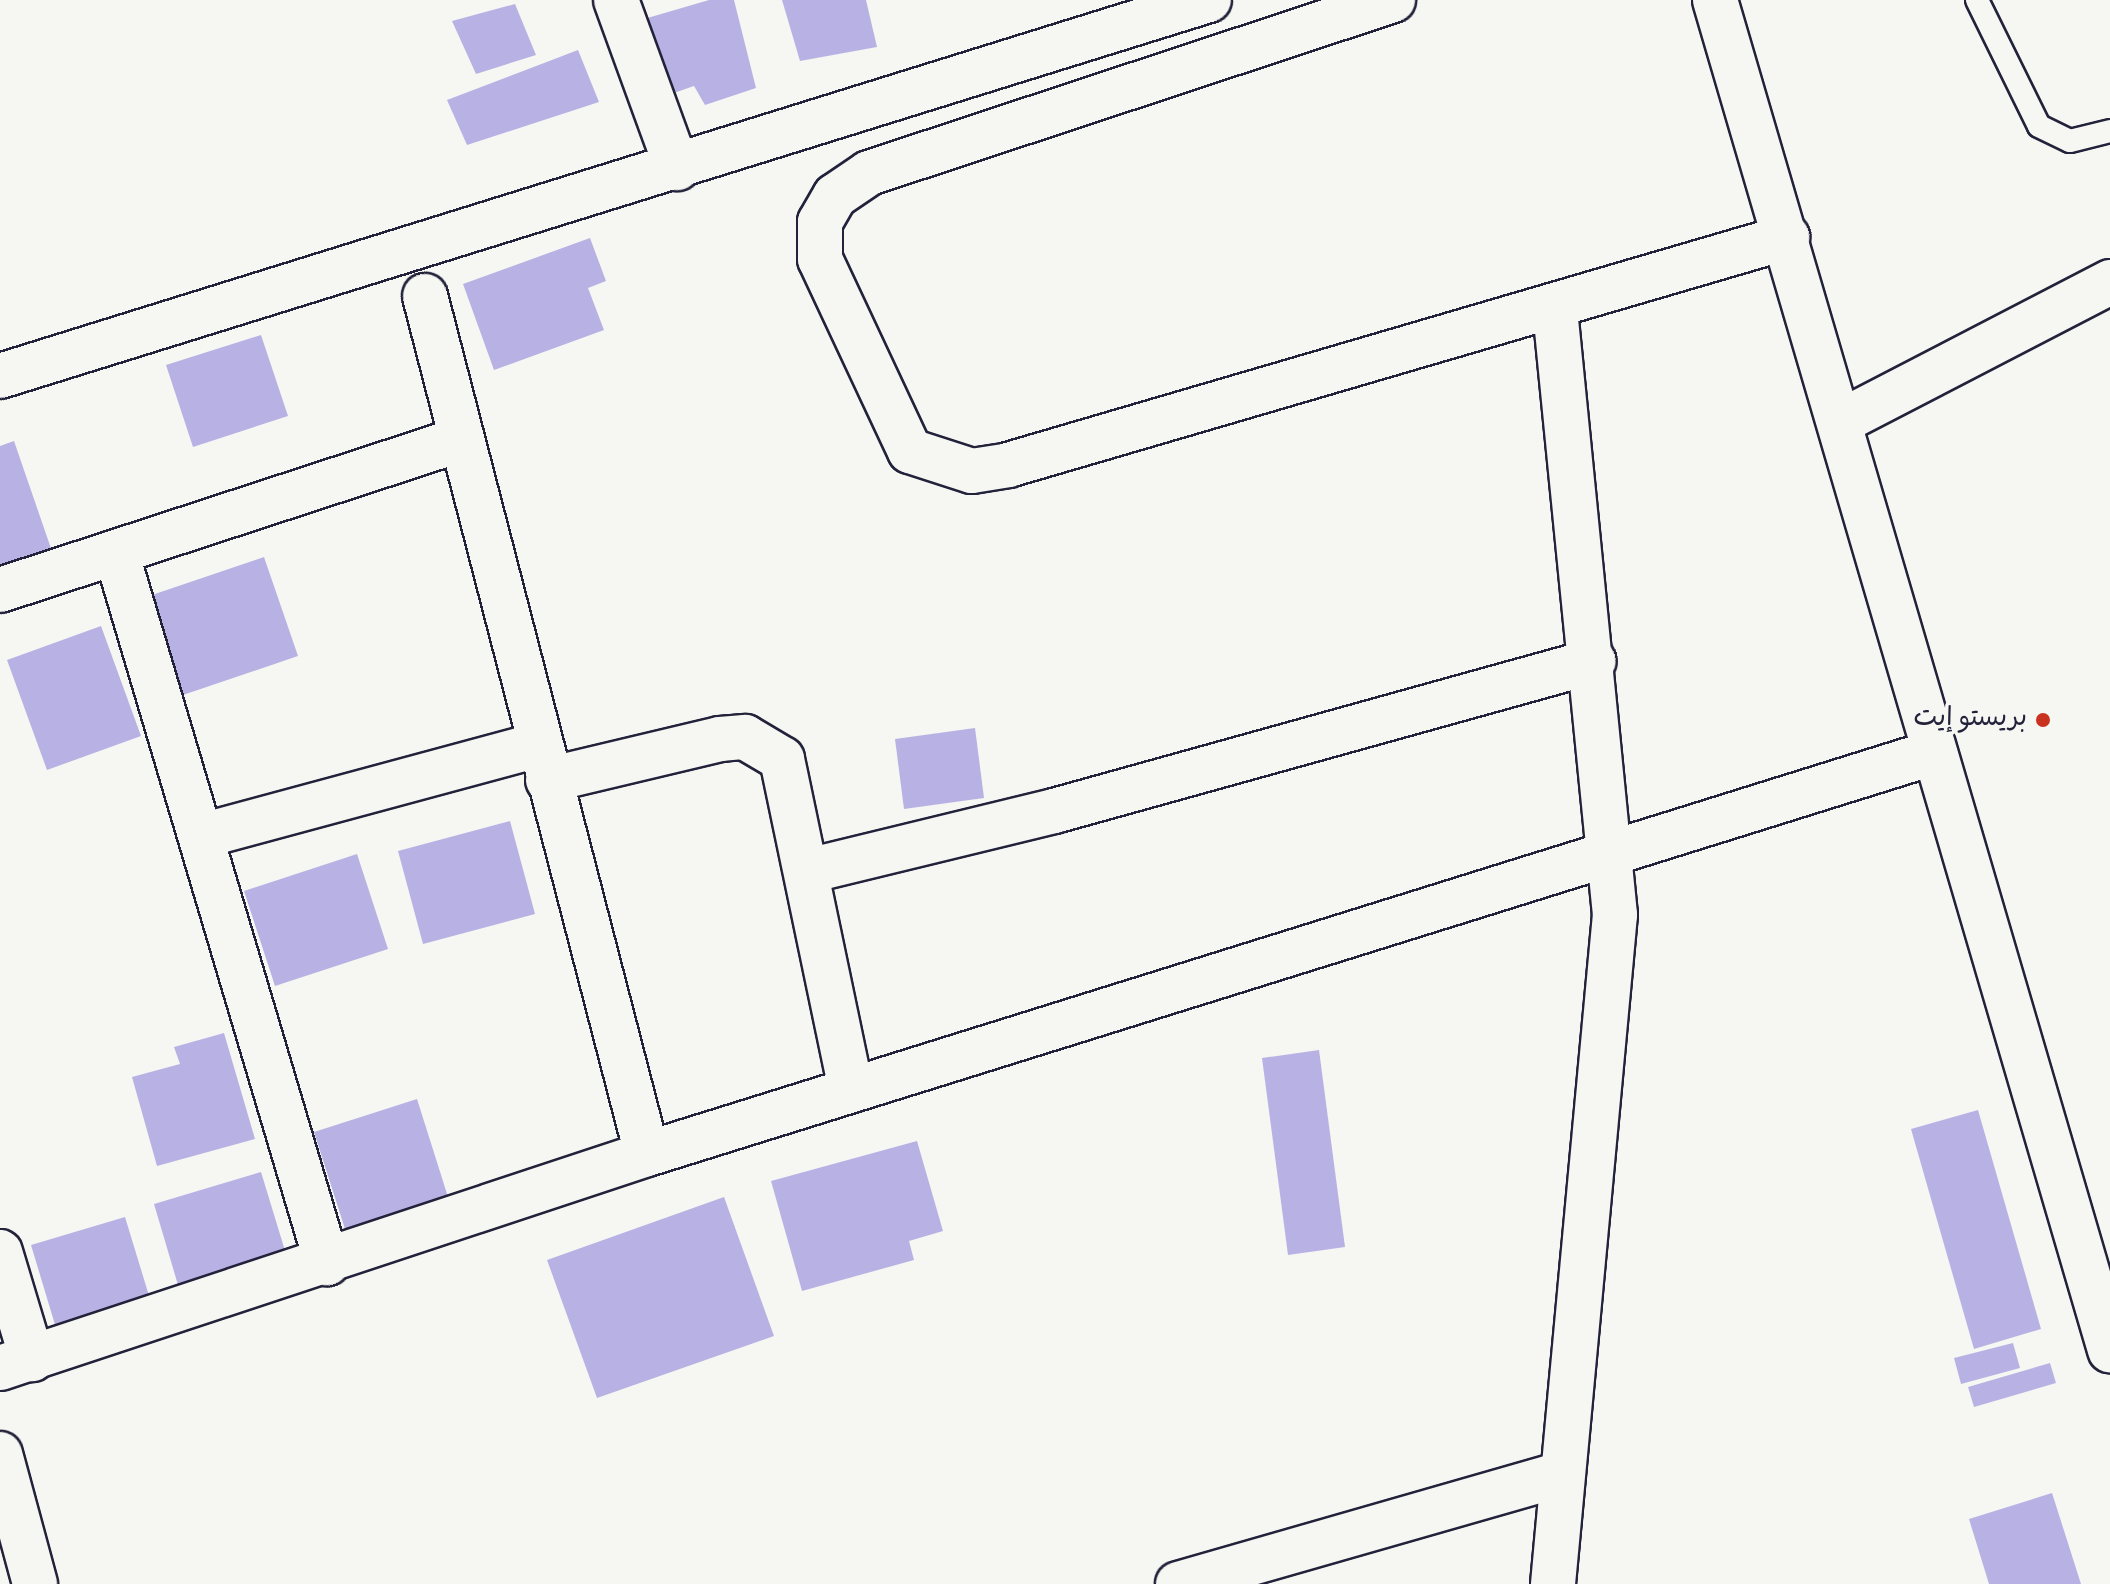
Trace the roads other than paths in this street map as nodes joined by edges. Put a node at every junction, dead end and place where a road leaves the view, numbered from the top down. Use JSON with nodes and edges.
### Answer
{"nodes":[{"id":1,"x":616,"y":0,"type":"edge"},
{"id":2,"x":1209,"y":0,"type":"edge"},
{"id":3,"x":1715,"y":0,"type":"edge"},
{"id":4,"x":1977,"y":0,"type":"edge"},
{"id":5,"x":1367,"y":4,"type":"edge"},
{"id":6,"x":2110,"y":131,"type":"edge"},
{"id":7,"x":677,"y":168,"type":"junction"},
{"id":8,"x":1787,"y":237,"type":"junction"},
{"id":9,"x":2110,"y":282,"type":"edge"},
{"id":10,"x":425,"y":296,"type":"dead end"},
{"id":11,"x":1555,"y":310,"type":"junction"},
{"id":12,"x":0,"y":376,"type":"edge"},
{"id":13,"x":1844,"y":420,"type":"junction"},
{"id":14,"x":461,"y":439,"type":"junction"},
{"id":15,"x":116,"y":552,"type":"junction"},
{"id":16,"x":0,"y":590,"type":"edge"},
{"id":17,"x":1594,"y":661,"type":"junction"},
{"id":18,"x":1935,"y":752,"type":"junction"},
{"id":19,"x":543,"y":763,"type":"junction"},
{"id":20,"x":201,"y":836,"type":"junction"},
{"id":21,"x":1613,"y":858,"type":"junction"},
{"id":22,"x":808,"y":871,"type":"junction"},
{"id":23,"x":851,"y":1090,"type":"junction"},
{"id":24,"x":647,"y":1154,"type":"junction"},
{"id":25,"x":0,"y":1252,"type":"edge"},
{"id":26,"x":327,"y":1263,"type":"junction"},
{"id":27,"x":2110,"y":1350,"type":"edge"},
{"id":28,"x":16,"y":1364,"type":"edge"},
{"id":29,"x":0,"y":1454,"type":"edge"},
{"id":30,"x":1561,"y":1474,"type":"junction"},
{"id":31,"x":35,"y":1584,"type":"edge"},
{"id":32,"x":1178,"y":1584,"type":"edge"},
{"id":33,"x":1553,"y":1584,"type":"edge"}],
"edges":[{"from":1,"to":7,"type":"street"},
{"from":2,"to":7,"type":"street"},
{"from":3,"to":8,"type":"street"},
{"from":4,"to":6,"type":"lane"},
{"from":5,"to":11,"type":"street"},
{"from":7,"to":12,"type":"street"},
{"from":8,"to":11,"type":"street"},
{"from":8,"to":13,"type":"street"},
{"from":9,"to":13,"type":"street"},
{"from":10,"to":14,"type":"street"},
{"from":11,"to":17,"type":"street"},
{"from":13,"to":18,"type":"street"},
{"from":14,"to":15,"type":"street"},
{"from":14,"to":19,"type":"street"},
{"from":15,"to":16,"type":"street"},
{"from":15,"to":20,"type":"street"},
{"from":17,"to":21,"type":"street"},
{"from":17,"to":22,"type":"street"},
{"from":18,"to":21,"type":"street"},
{"from":18,"to":27,"type":"street"},
{"from":19,"to":20,"type":"street"},
{"from":19,"to":22,"type":"street"},
{"from":19,"to":24,"type":"street"},
{"from":20,"to":26,"type":"street"},
{"from":21,"to":23,"type":"street"},
{"from":21,"to":30,"type":"street"},
{"from":22,"to":23,"type":"street"},
{"from":23,"to":24,"type":"street"},
{"from":24,"to":26,"type":"street"},
{"from":25,"to":28,"type":"street"},
{"from":26,"to":28,"type":"street"},
{"from":29,"to":31,"type":"street"},
{"from":30,"to":32,"type":"street"},
{"from":30,"to":33,"type":"street"}]}
